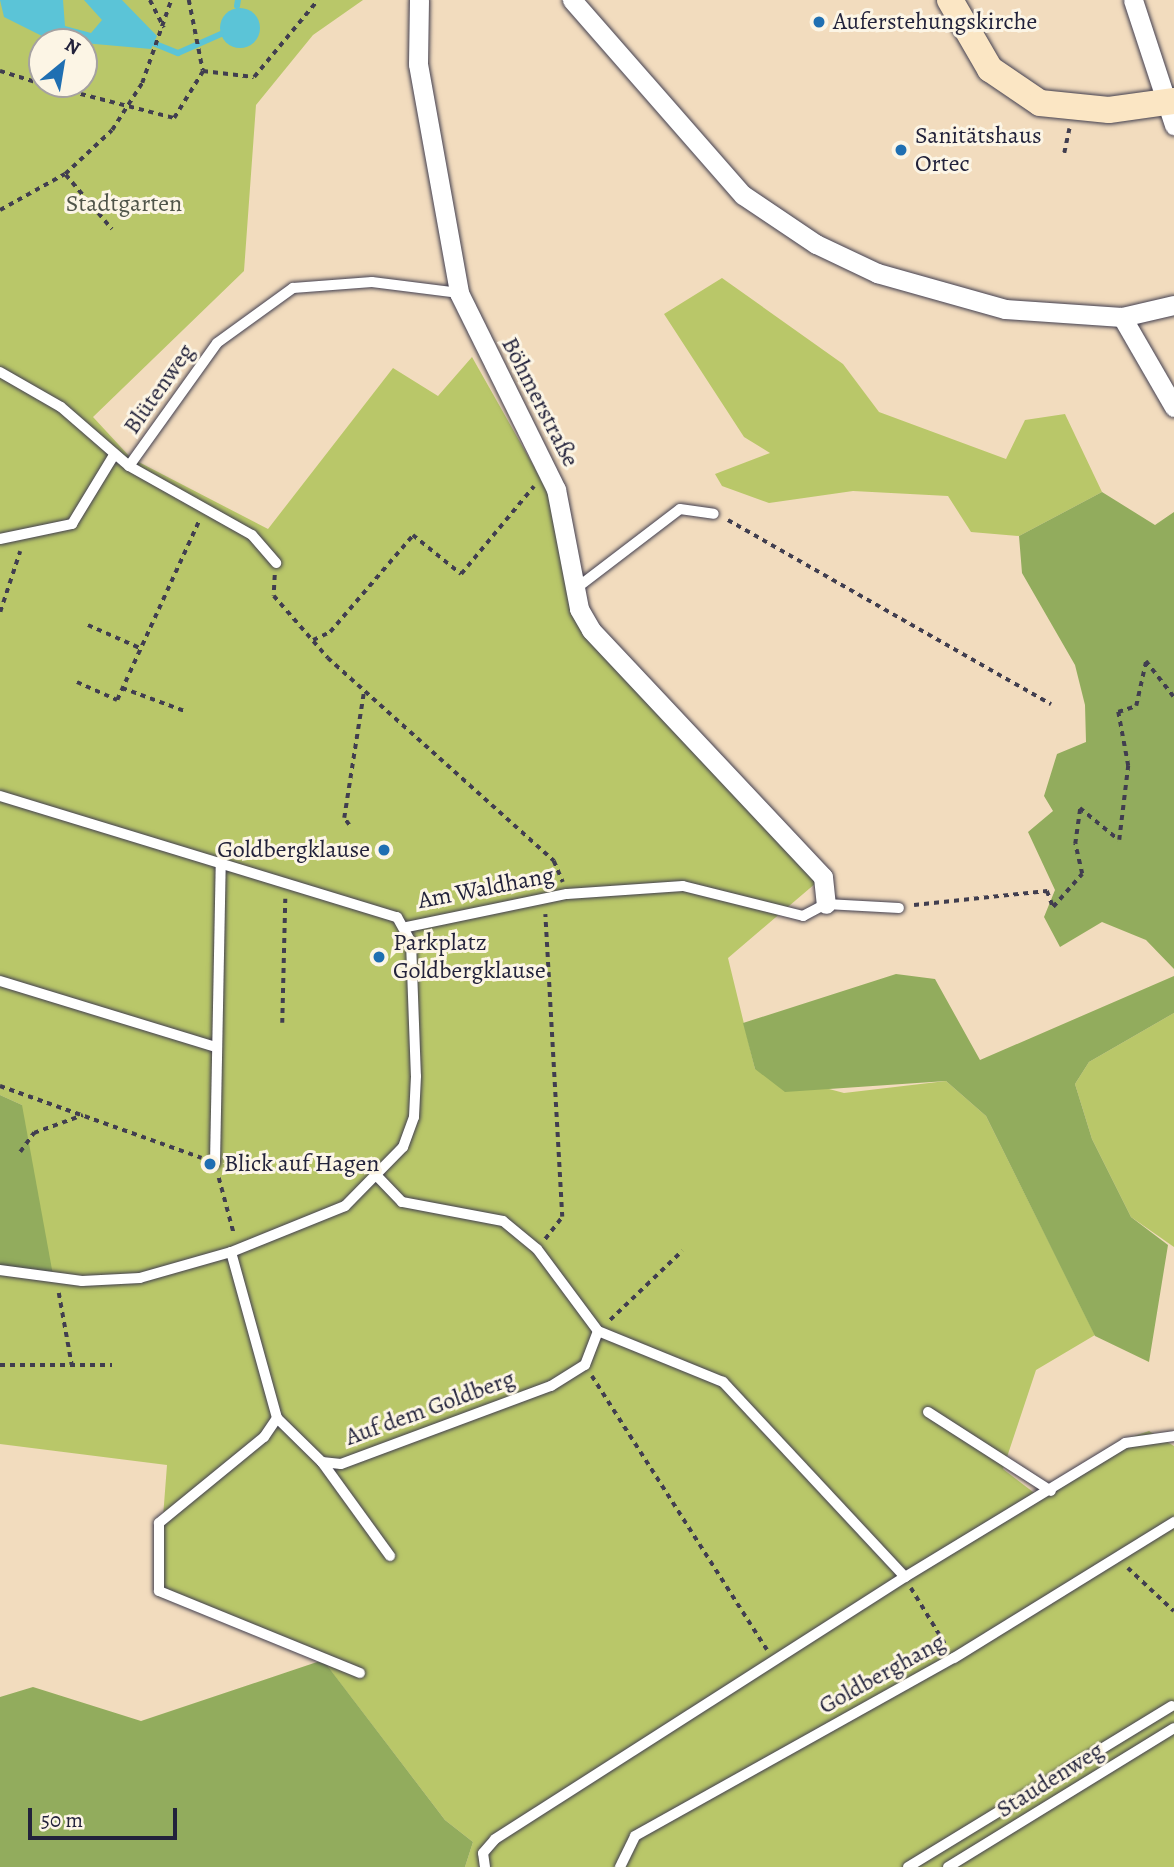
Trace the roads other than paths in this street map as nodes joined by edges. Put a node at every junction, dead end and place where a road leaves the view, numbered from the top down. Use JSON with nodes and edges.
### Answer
{"nodes":[{"id":1,"x":419,"y":0,"type":"edge"},
{"id":2,"x":572,"y":0,"type":"edge"},
{"id":3,"x":950,"y":0,"type":"edge"},
{"id":4,"x":1133,"y":0,"type":"edge"},
{"id":5,"x":1172,"y":109,"type":"edge"},
{"id":6,"x":459,"y":293,"type":"junction"},
{"id":7,"x":1174,"y":305,"type":"edge"},
{"id":8,"x":1122,"y":317,"type":"junction"},
{"id":9,"x":0,"y":372,"type":"edge"},
{"id":10,"x":1174,"y":407,"type":"edge"},
{"id":11,"x":114,"y":454,"type":"junction"},
{"id":12,"x":129,"y":466,"type":"junction"},
{"id":13,"x":714,"y":514,"type":"road end"},
{"id":14,"x":0,"y":539,"type":"edge"},
{"id":15,"x":276,"y":563,"type":"road end"},
{"id":16,"x":572,"y":592,"type":"junction"},
{"id":17,"x":0,"y":796,"type":"edge"},
{"id":18,"x":221,"y":861,"type":"junction"},
{"id":19,"x":826,"y":904,"type":"junction"},
{"id":20,"x":899,"y":908,"type":"road end"},
{"id":21,"x":407,"y":927,"type":"junction"},
{"id":22,"x":0,"y":981,"type":"edge"},
{"id":23,"x":213,"y":1046,"type":"junction"},
{"id":24,"x":215,"y":1163,"type":"road end"},
{"id":25,"x":378,"y":1177,"type":"junction"},
{"id":26,"x":235,"y":1251,"type":"junction"},
{"id":27,"x":0,"y":1270,"type":"edge"},
{"id":28,"x":598,"y":1331,"type":"junction"},
{"id":29,"x":928,"y":1412,"type":"dead end"},
{"id":30,"x":277,"y":1418,"type":"junction"},
{"id":31,"x":1174,"y":1436,"type":"edge"},
{"id":32,"x":322,"y":1462,"type":"junction"},
{"id":33,"x":1051,"y":1491,"type":"junction"},
{"id":34,"x":1174,"y":1522,"type":"edge"},
{"id":35,"x":390,"y":1556,"type":"dead end"},
{"id":36,"x":905,"y":1577,"type":"junction"},
{"id":37,"x":360,"y":1673,"type":"dead end"},
{"id":38,"x":1172,"y":1706,"type":"dead end"},
{"id":39,"x":1174,"y":1728,"type":"edge"},
{"id":40,"x":485,"y":1867,"type":"edge"},
{"id":41,"x":620,"y":1867,"type":"edge"},
{"id":42,"x":908,"y":1867,"type":"edge"},
{"id":43,"x":948,"y":1867,"type":"edge"}],
"edges":[{"from":1,"to":6,"type":"street","name":"Böhmerstraße"},
{"from":2,"to":8,"type":"street"},
{"from":3,"to":5,"type":"main road"},
{"from":4,"to":5,"type":"street"},
{"from":6,"to":12,"type":"lane","name":"Blütenweg"},
{"from":6,"to":16,"type":"street","name":"Böhmerstraße"},
{"from":7,"to":8,"type":"street"},
{"from":8,"to":10,"type":"street"},
{"from":9,"to":11,"type":"lane"},
{"from":11,"to":12,"type":"lane"},
{"from":11,"to":14,"type":"lane"},
{"from":12,"to":15,"type":"lane"},
{"from":13,"to":16,"type":"lane"},
{"from":16,"to":19,"type":"street","name":"Böhmerstraße"},
{"from":17,"to":18,"type":"lane","name":"Am Waldhang"},
{"from":18,"to":21,"type":"lane","name":"Am Waldhang"},
{"from":18,"to":23,"type":"lane"},
{"from":19,"to":20,"type":"lane"},
{"from":19,"to":21,"type":"lane","name":"Am Waldhang"},
{"from":21,"to":25,"type":"lane"},
{"from":22,"to":23,"type":"lane"},
{"from":23,"to":24,"type":"lane"},
{"from":25,"to":26,"type":"lane"},
{"from":25,"to":28,"type":"lane"},
{"from":26,"to":27,"type":"lane"},
{"from":26,"to":30,"type":"lane"},
{"from":28,"to":32,"type":"lane","name":"Auf dem Goldberg"},
{"from":28,"to":36,"type":"lane"},
{"from":29,"to":33,"type":"lane"},
{"from":30,"to":32,"type":"lane","name":"Auf dem Goldberg"},
{"from":30,"to":37,"type":"lane"},
{"from":31,"to":33,"type":"lane"},
{"from":32,"to":35,"type":"lane"},
{"from":33,"to":36,"type":"lane"},
{"from":34,"to":41,"type":"lane","name":"Goldberghang"},
{"from":36,"to":40,"type":"lane"},
{"from":38,"to":42,"type":"lane"},
{"from":39,"to":43,"type":"lane","name":"Staudenweg"}]}
